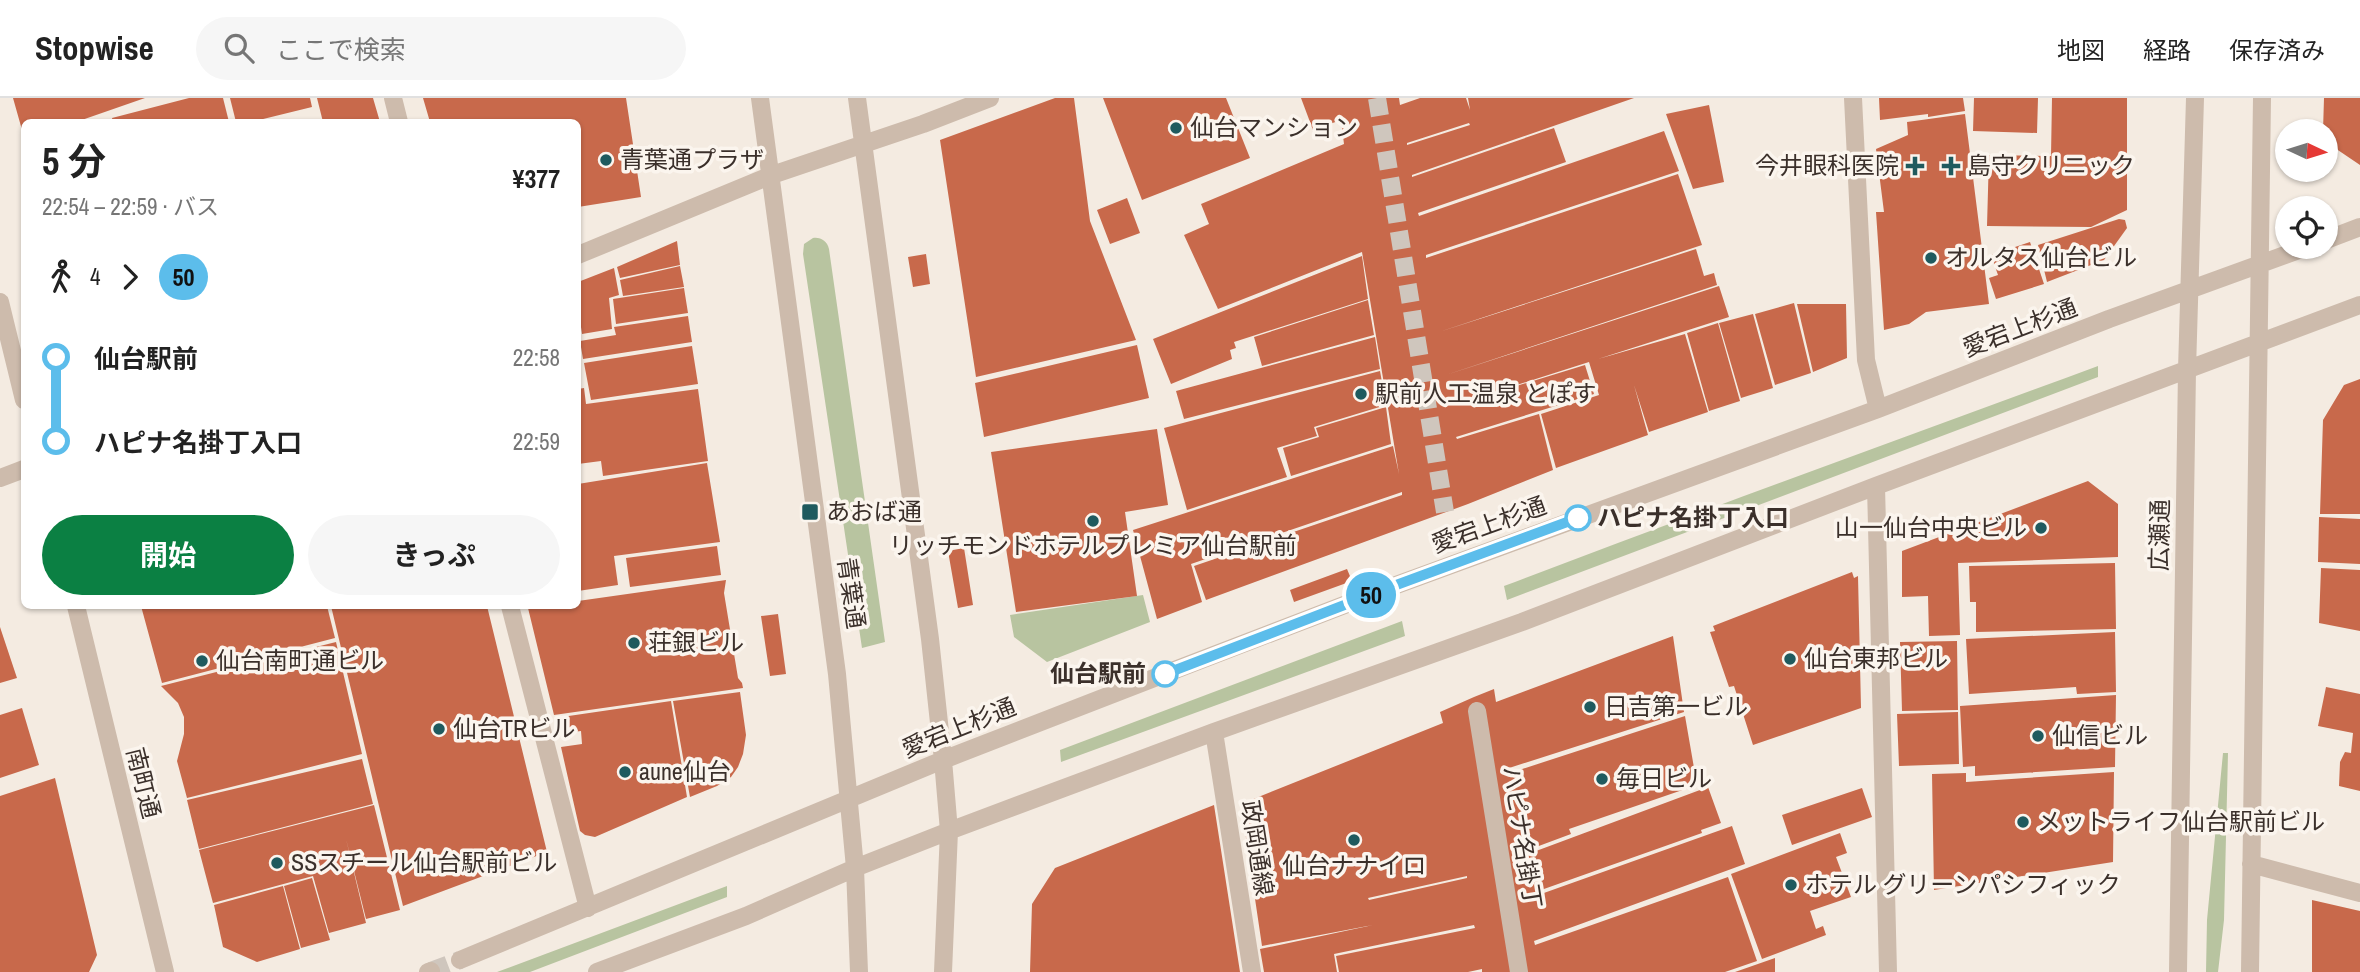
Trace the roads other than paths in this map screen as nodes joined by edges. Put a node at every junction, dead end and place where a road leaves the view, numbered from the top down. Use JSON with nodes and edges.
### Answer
{"nodes":[{"id":1,"x":393,"y":98,"type":"edge"},
{"id":2,"x":760,"y":98,"type":"edge"},
{"id":3,"x":857,"y":98,"type":"edge"},
{"id":4,"x":990,"y":98,"type":"edge"},
{"id":5,"x":1853,"y":98,"type":"edge"},
{"id":6,"x":2196,"y":98,"type":"edge"},
{"id":7,"x":2262,"y":98,"type":"edge"},
{"id":8,"x":399,"y":119,"type":"edge"},
{"id":9,"x":863,"y":144,"type":"junction"},
{"id":10,"x":772,"y":176,"type":"junction"},
{"id":11,"x":2360,"y":228,"type":"edge"},
{"id":12,"x":2338,"y":236,"type":"edge"},
{"id":13,"x":581,"y":254,"type":"edge"},
{"id":14,"x":2275,"y":258,"type":"edge"},
{"id":15,"x":2259,"y":264,"type":"junction"},
{"id":16,"x":2191,"y":290,"type":"junction"},
{"id":17,"x":0,"y":302,"type":"edge"},
{"id":18,"x":2360,"y":305,"type":"edge"},
{"id":19,"x":2260,"y":342,"type":"junction"},
{"id":20,"x":2187,"y":370,"type":"junction"},
{"id":21,"x":21,"y":388,"type":"edge"},
{"id":22,"x":1878,"y":409,"type":"junction"},
{"id":23,"x":21,"y":470,"type":"edge"},
{"id":24,"x":0,"y":478,"type":"edge"},
{"id":25,"x":1876,"y":486,"type":"junction"},
{"id":26,"x":77,"y":609,"type":"edge"},
{"id":27,"x":511,"y":609,"type":"edge"},
{"id":28,"x":1477,"y":711,"type":"dead end"},
{"id":29,"x":1214,"y":732,"type":"junction"},
{"id":30,"x":943,"y":760,"type":"junction"},
{"id":31,"x":849,"y":800,"type":"junction"},
{"id":32,"x":949,"y":831,"type":"junction"},
{"id":33,"x":2251,"y":864,"type":"junction"},
{"id":34,"x":855,"y":868,"type":"junction"},
{"id":35,"x":2360,"y":893,"type":"edge"},
{"id":36,"x":588,"y":908,"type":"junction"},
{"id":37,"x":460,"y":960,"type":"tunnel mouth"},
{"id":38,"x":166,"y":972,"type":"edge"},
{"id":39,"x":597,"y":972,"type":"edge"},
{"id":40,"x":859,"y":972,"type":"edge"},
{"id":41,"x":943,"y":972,"type":"edge"},
{"id":42,"x":1252,"y":972,"type":"edge"},
{"id":43,"x":1520,"y":972,"type":"edge"},
{"id":44,"x":1888,"y":972,"type":"edge"},
{"id":45,"x":2178,"y":972,"type":"edge"},
{"id":46,"x":2250,"y":972,"type":"edge"}],
"edges":[{"from":1,"to":8,"type":"street"},
{"from":2,"to":10,"type":"street","name":"青葉通"},
{"from":3,"to":9,"type":"street"},
{"from":4,"to":9,"type":"street"},
{"from":5,"to":22,"type":"street"},
{"from":6,"to":16,"type":"street","name":"広瀬通"},
{"from":7,"to":15,"type":"street"},
{"from":9,"to":10,"type":"street"},
{"from":9,"to":30,"type":"street"},
{"from":10,"to":13,"type":"street"},
{"from":10,"to":31,"type":"street","name":"青葉通"},
{"from":11,"to":12,"type":"street"},
{"from":14,"to":15,"type":"street","name":"愛宕上杉通"},
{"from":15,"to":16,"type":"street","name":"愛宕上杉通"},
{"from":15,"to":19,"type":"street"},
{"from":16,"to":20,"type":"street","name":"広瀬通"},
{"from":16,"to":22,"type":"street","name":"愛宕上杉通"},
{"from":17,"to":21,"type":"street"},
{"from":18,"to":19,"type":"street"},
{"from":19,"to":20,"type":"street"},
{"from":19,"to":33,"type":"street"},
{"from":20,"to":25,"type":"street"},
{"from":20,"to":45,"type":"street","name":"広瀬通"},
{"from":22,"to":30,"type":"street","name":"愛宕上杉通"},
{"from":23,"to":24,"type":"street"},
{"from":25,"to":29,"type":"street"},
{"from":25,"to":44,"type":"street"},
{"from":26,"to":38,"type":"street","name":"南町通"},
{"from":27,"to":36,"type":"street"},
{"from":28,"to":43,"type":"street","name":"ハピナ名掛丁"},
{"from":29,"to":32,"type":"street"},
{"from":29,"to":42,"type":"street","name":"政岡通線"},
{"from":30,"to":31,"type":"street","name":"愛宕上杉通"},
{"from":30,"to":32,"type":"street"},
{"from":31,"to":34,"type":"street","name":"青葉通"},
{"from":31,"to":36,"type":"street","name":"愛宕上杉通"},
{"from":32,"to":34,"type":"street"},
{"from":32,"to":41,"type":"street"},
{"from":33,"to":35,"type":"street"},
{"from":33,"to":46,"type":"street"},
{"from":34,"to":39,"type":"street"},
{"from":34,"to":40,"type":"street","name":"青葉通"},
{"from":36,"to":37,"type":"street","name":"愛宕上杉通"}]}
